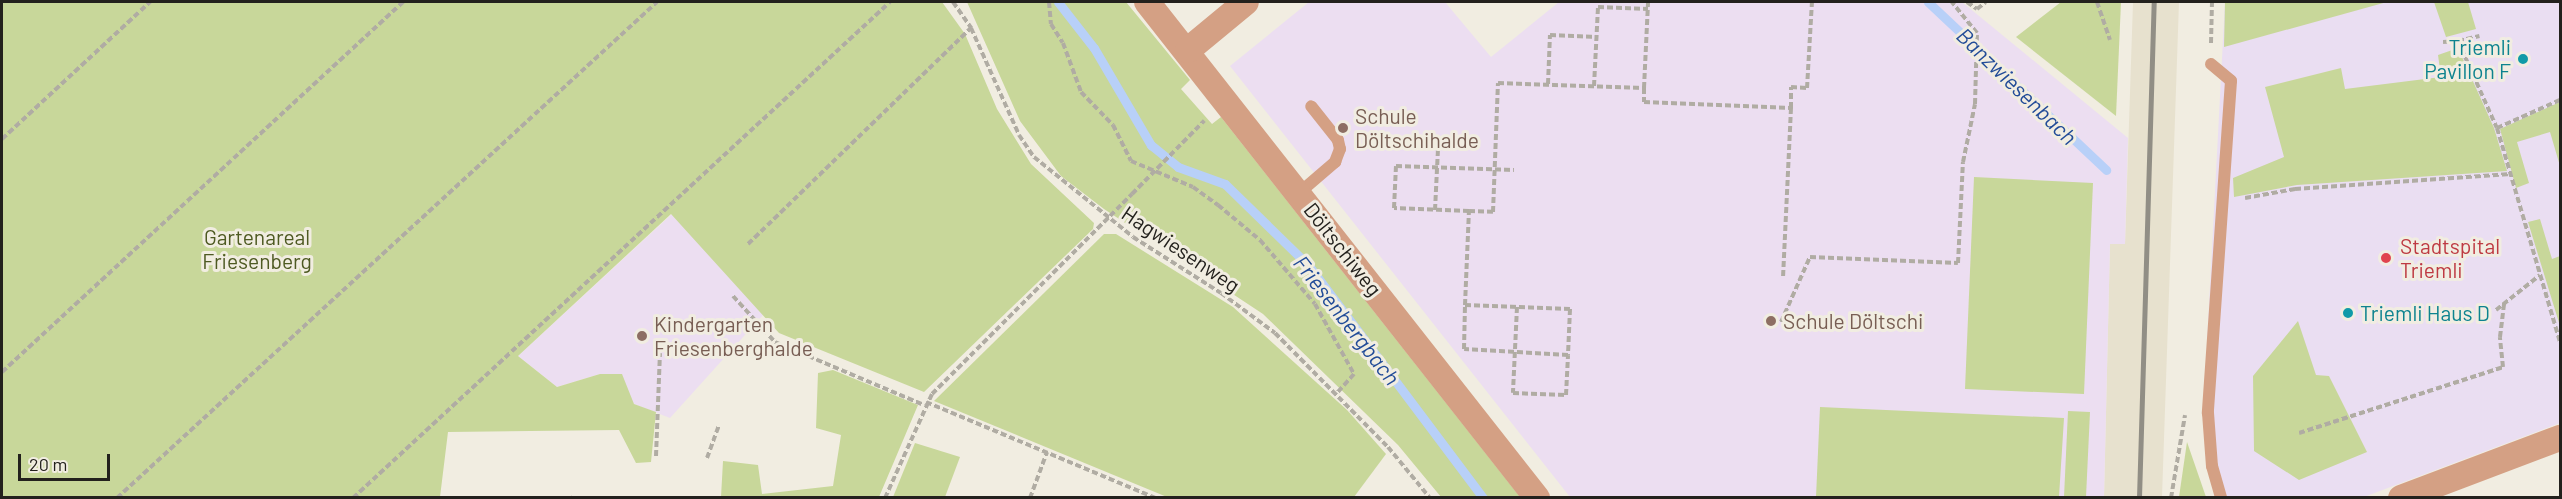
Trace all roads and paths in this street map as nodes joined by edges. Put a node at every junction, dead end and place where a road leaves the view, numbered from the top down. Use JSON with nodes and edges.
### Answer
{"nodes":[{"id":1,"x":150,"y":2,"type":"edge"},
{"id":2,"x":403,"y":2,"type":"edge"},
{"id":3,"x":657,"y":2,"type":"edge"},
{"id":4,"x":890,"y":2,"type":"edge"},
{"id":5,"x":953,"y":2,"type":"edge"},
{"id":6,"x":1049,"y":2,"type":"edge"},
{"id":7,"x":1147,"y":2,"type":"edge"},
{"id":8,"x":1246,"y":2,"type":"edge"},
{"id":9,"x":1648,"y":2,"type":"edge"},
{"id":10,"x":1812,"y":2,"type":"edge"},
{"id":11,"x":1952,"y":2,"type":"edge"},
{"id":12,"x":1967,"y":2,"type":"edge"},
{"id":13,"x":1986,"y":2,"type":"edge"},
{"id":14,"x":2097,"y":2,"type":"edge"},
{"id":15,"x":2212,"y":2,"type":"edge"},
{"id":16,"x":1648,"y":9,"type":"junction"},
{"id":17,"x":971,"y":28,"type":"junction"},
{"id":18,"x":2479,"y":36,"type":"dead end"},
{"id":19,"x":1597,"y":37,"type":"junction"},
{"id":20,"x":2110,"y":40,"type":"dead end"},
{"id":21,"x":2458,"y":41,"type":"junction"},
{"id":22,"x":2443,"y":42,"type":"dead end"},
{"id":23,"x":1188,"y":50,"type":"junction"},
{"id":24,"x":2211,"y":64,"type":"joint"},
{"id":25,"x":1548,"y":84,"type":"junction"},
{"id":26,"x":1594,"y":86,"type":"junction"},
{"id":27,"x":1644,"y":88,"type":"junction"},
{"id":28,"x":2560,"y":100,"type":"edge"},
{"id":29,"x":1311,"y":106,"type":"dead end"},
{"id":30,"x":1791,"y":108,"type":"junction"},
{"id":31,"x":1204,"y":121,"type":"dead end"},
{"id":32,"x":2497,"y":128,"type":"junction"},
{"id":33,"x":2,"y":139,"type":"edge"},
{"id":34,"x":1438,"y":148,"type":"dead end"},
{"id":35,"x":1437,"y":167,"type":"junction"},
{"id":36,"x":1495,"y":169,"type":"junction"},
{"id":37,"x":1514,"y":170,"type":"dead end"},
{"id":38,"x":2510,"y":174,"type":"junction"},
{"id":39,"x":1299,"y":193,"type":"junction"},
{"id":40,"x":2223,"y":201,"type":"junction"},
{"id":41,"x":1435,"y":210,"type":"junction"},
{"id":42,"x":1469,"y":211,"type":"junction"},
{"id":43,"x":1109,"y":219,"type":"junction"},
{"id":44,"x":748,"y":243,"type":"dead end"},
{"id":45,"x":2540,"y":275,"type":"junction"},
{"id":46,"x":1783,"y":278,"type":"dead end"},
{"id":47,"x":733,"y":296,"type":"dead end"},
{"id":48,"x":2504,"y":303,"type":"junction"},
{"id":49,"x":1465,"y":305,"type":"junction"},
{"id":50,"x":1517,"y":307,"type":"junction"},
{"id":51,"x":2496,"y":310,"type":"dead end"},
{"id":52,"x":1781,"y":322,"type":"dead end"},
{"id":53,"x":2560,"y":342,"type":"edge"},
{"id":54,"x":660,"y":353,"type":"dead end"},
{"id":55,"x":1515,"y":353,"type":"junction"},
{"id":56,"x":1568,"y":355,"type":"junction"},
{"id":57,"x":2,"y":372,"type":"edge"},
{"id":58,"x":1337,"y":393,"type":"junction"},
{"id":59,"x":925,"y":404,"type":"junction"},
{"id":60,"x":2185,"y":412,"type":"dead end"},
{"id":61,"x":719,"y":425,"type":"dead end"},
{"id":62,"x":2299,"y":433,"type":"dead end"},
{"id":63,"x":2560,"y":438,"type":"edge"},
{"id":64,"x":1047,"y":452,"type":"junction"},
{"id":65,"x":656,"y":456,"type":"dead end"},
{"id":66,"x":707,"y":458,"type":"dead end"},
{"id":67,"x":1030,"y":496,"type":"edge"},
{"id":68,"x":117,"y":498,"type":"edge"},
{"id":69,"x":353,"y":498,"type":"edge"},
{"id":70,"x":885,"y":498,"type":"edge"},
{"id":71,"x":1156,"y":498,"type":"edge"},
{"id":72,"x":1430,"y":498,"type":"edge"},
{"id":73,"x":1537,"y":498,"type":"edge"},
{"id":74,"x":2171,"y":498,"type":"edge"},
{"id":75,"x":2221,"y":498,"type":"edge"},
{"id":76,"x":2401,"y":498,"type":"edge"}],
"edges":[{"from":1,"to":33,"type":"path"},
{"from":2,"to":57,"type":"path"},
{"from":3,"to":68,"type":"path"},
{"from":4,"to":69,"type":"path"},
{"from":5,"to":17,"type":"path","name":"Hagwiesenweg"},
{"from":6,"to":58,"type":"path"},
{"from":7,"to":23,"type":"street","name":"Döltschiweg"},
{"from":8,"to":23,"type":"street"},
{"from":9,"to":16,"type":"path"},
{"from":10,"to":30,"type":"path"},
{"from":11,"to":52,"type":"path"},
{"from":12,"to":13,"type":"path"},
{"from":14,"to":20,"type":"path"},
{"from":15,"to":24,"type":"path"},
{"from":16,"to":19,"type":"path"},
{"from":16,"to":27,"type":"path"},
{"from":17,"to":43,"type":"path","name":"Hagwiesenweg"},
{"from":17,"to":44,"type":"path"},
{"from":18,"to":21,"type":"path"},
{"from":19,"to":25,"type":"path"},
{"from":19,"to":26,"type":"path"},
{"from":21,"to":22,"type":"path"},
{"from":21,"to":32,"type":"path"},
{"from":23,"to":39,"type":"street","name":"Döltschiweg"},
{"from":24,"to":40,"type":"lane"},
{"from":25,"to":26,"type":"path"},
{"from":25,"to":36,"type":"path"},
{"from":26,"to":27,"type":"path"},
{"from":27,"to":30,"type":"path"},
{"from":28,"to":32,"type":"path"},
{"from":29,"to":39,"type":"lane"},
{"from":30,"to":46,"type":"path"},
{"from":31,"to":43,"type":"path","bridge":true},
{"from":32,"to":38,"type":"path"},
{"from":34,"to":35,"type":"path"},
{"from":35,"to":36,"type":"path"},
{"from":35,"to":41,"type":"path"},
{"from":35,"to":41,"type":"path"},
{"from":36,"to":37,"type":"path"},
{"from":36,"to":42,"type":"path"},
{"from":38,"to":40,"type":"path"},
{"from":38,"to":45,"type":"path"},
{"from":39,"to":73,"type":"street","name":"Döltschiweg"},
{"from":40,"to":75,"type":"lane"},
{"from":41,"to":42,"type":"path"},
{"from":42,"to":49,"type":"path"},
{"from":43,"to":58,"type":"path","name":"Hagwiesenweg"},
{"from":43,"to":59,"type":"path"},
{"from":45,"to":48,"type":"path"},
{"from":45,"to":53,"type":"path"},
{"from":47,"to":59,"type":"path"},
{"from":48,"to":51,"type":"path"},
{"from":48,"to":62,"type":"path"},
{"from":49,"to":50,"type":"path"},
{"from":49,"to":55,"type":"path"},
{"from":50,"to":55,"type":"path"},
{"from":50,"to":56,"type":"path"},
{"from":54,"to":65,"type":"path"},
{"from":55,"to":56,"type":"path"},
{"from":55,"to":56,"type":"path"},
{"from":58,"to":72,"type":"path","name":"Hagwiesenweg"},
{"from":59,"to":64,"type":"path"},
{"from":59,"to":70,"type":"path"},
{"from":60,"to":74,"type":"path"},
{"from":61,"to":66,"type":"path"},
{"from":63,"to":76,"type":"street"},
{"from":64,"to":67,"type":"path"},
{"from":64,"to":71,"type":"path"}]}
